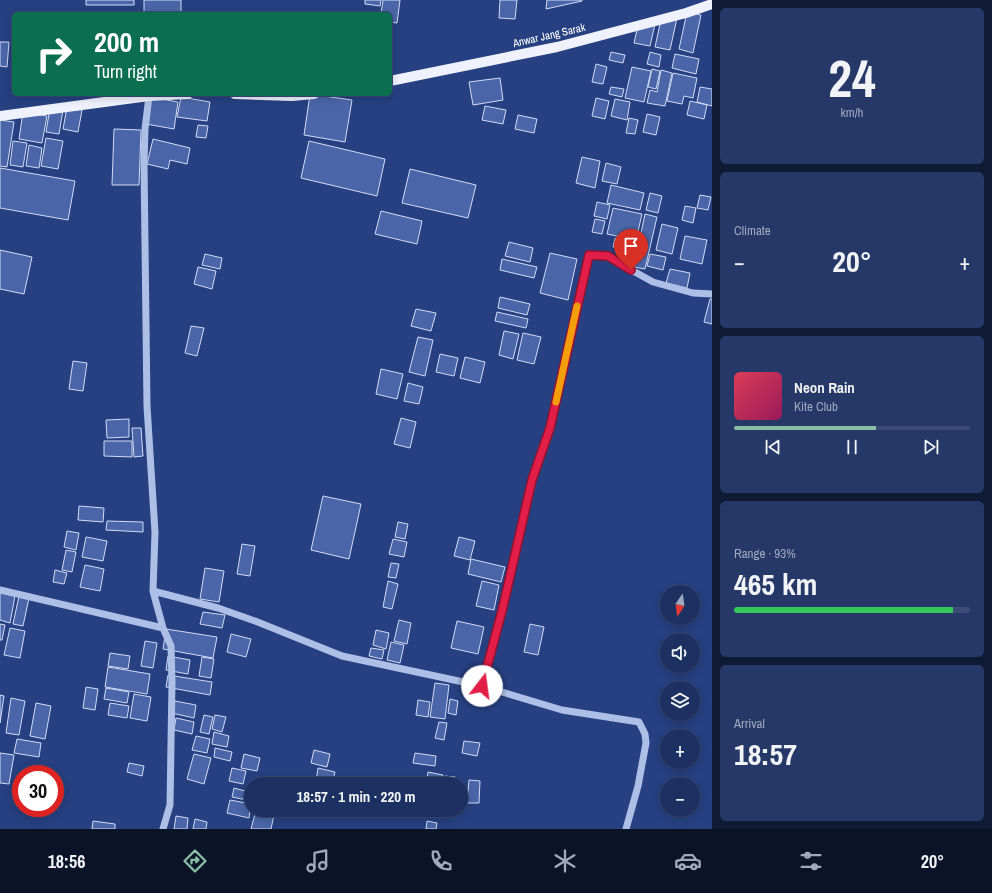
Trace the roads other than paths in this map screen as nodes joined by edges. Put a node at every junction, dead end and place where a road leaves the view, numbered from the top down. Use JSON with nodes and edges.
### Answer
{"nodes":[{"id":1,"x":712,"y":4,"type":"edge"},
{"id":2,"x":392,"y":81,"type":"edge"},
{"id":3,"x":149,"y":96,"type":"joint"},
{"id":4,"x":0,"y":116,"type":"edge"},
{"id":5,"x":712,"y":294,"type":"edge"},
{"id":6,"x":0,"y":590,"type":"edge"},
{"id":7,"x":153,"y":591,"type":"junction"},
{"id":8,"x":163,"y":628,"type":"junction"},
{"id":9,"x":482,"y":686,"type":"junction"},
{"id":10,"x":163,"y":829,"type":"edge"},
{"id":11,"x":626,"y":829,"type":"edge"}],
"edges":[{"from":1,"to":2,"type":"main road","name":"Anwar Jang Sarak"},
{"from":3,"to":4,"type":"main road"},
{"from":3,"to":7,"type":"street"},
{"from":5,"to":9,"type":"street"},
{"from":6,"to":8,"type":"street"},
{"from":7,"to":8,"type":"street"},
{"from":7,"to":9,"type":"street"},
{"from":8,"to":10,"type":"street"},
{"from":9,"to":11,"type":"street"}]}
